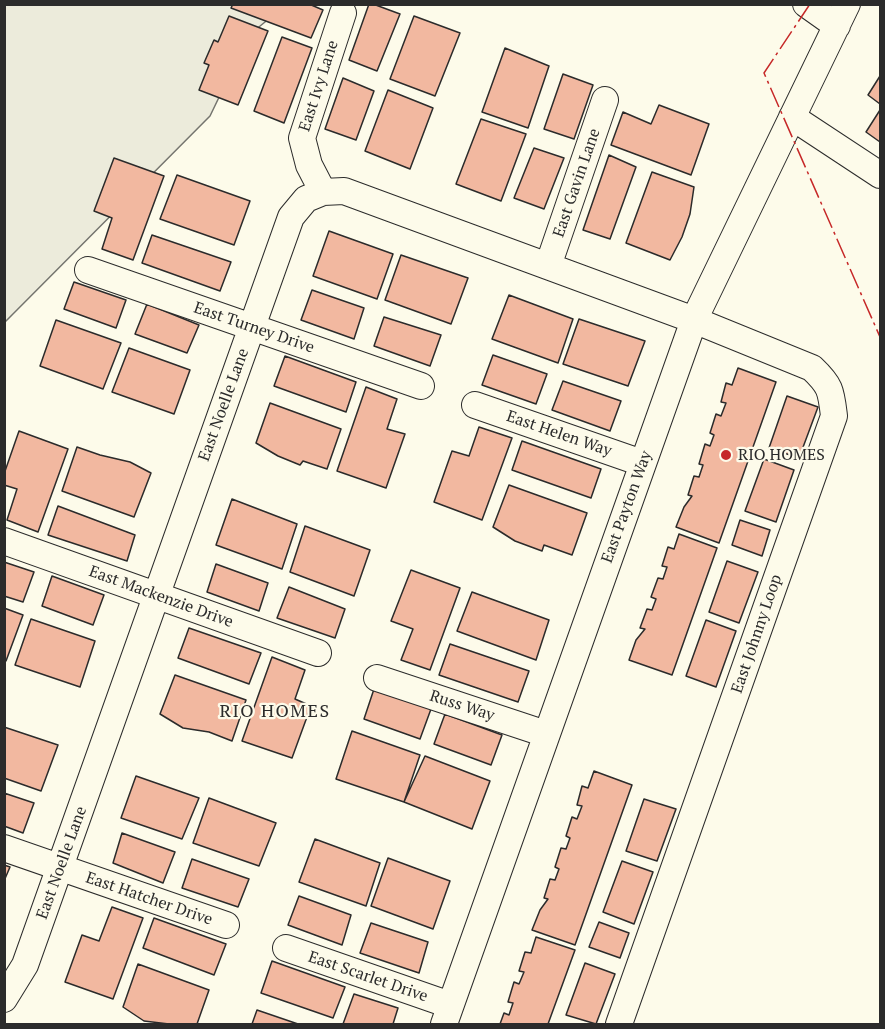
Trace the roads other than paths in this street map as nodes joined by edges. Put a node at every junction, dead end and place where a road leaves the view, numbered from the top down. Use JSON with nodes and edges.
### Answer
{"nodes":[{"id":1,"x":806,"y":4,"type":"edge"},
{"id":2,"x":343,"y":13,"type":"dead end"},
{"id":3,"x":842,"y":15,"type":"edge"},
{"id":4,"x":606,"y":100,"type":"dead end"},
{"id":5,"x":792,"y":117,"type":"junction"},
{"id":6,"x":880,"y":175,"type":"edge"},
{"id":7,"x":322,"y":192,"type":"junction"},
{"id":8,"x":548,"y":266,"type":"junction"},
{"id":9,"x":88,"y":270,"type":"dead end"},
{"id":10,"x":694,"y":320,"type":"junction"},
{"id":11,"x":252,"y":327,"type":"junction"},
{"id":12,"x":421,"y":386,"type":"dead end"},
{"id":13,"x":475,"y":405,"type":"dead end"},
{"id":14,"x":642,"y":463,"type":"junction"},
{"id":15,"x":4,"y":541,"type":"edge"},
{"id":16,"x":157,"y":596,"type":"junction"},
{"id":17,"x":318,"y":653,"type":"dead end"},
{"id":18,"x":377,"y":678,"type":"dead end"},
{"id":19,"x":546,"y":734,"type":"junction"},
{"id":20,"x":4,"y":848,"type":"edge"},
{"id":21,"x":60,"y":868,"type":"junction"},
{"id":22,"x":226,"y":925,"type":"dead end"},
{"id":23,"x":286,"y":948,"type":"dead end"},
{"id":24,"x":4,"y":999,"type":"edge"},
{"id":25,"x":447,"y":1015,"type":"edge"},
{"id":26,"x":619,"y":1024,"type":"edge"}],
"edges":[{"from":1,"to":3,"type":"street"},
{"from":2,"to":7,"type":"street","name":"East Ivy Lane"},
{"from":3,"to":5,"type":"street","name":"East Payton Way"},
{"from":4,"to":8,"type":"street","name":"East Gavin Lane"},
{"from":5,"to":6,"type":"street"},
{"from":5,"to":10,"type":"street","name":"East Payton Way"},
{"from":7,"to":8,"type":"street"},
{"from":7,"to":11,"type":"street","name":"East Noelle Lane"},
{"from":8,"to":10,"type":"street"},
{"from":9,"to":11,"type":"street","name":"East Turney Drive"},
{"from":10,"to":14,"type":"street","name":"East Payton Way"},
{"from":10,"to":26,"type":"street","name":"East Johnny Loop"},
{"from":11,"to":12,"type":"street","name":"East Turney Drive"},
{"from":11,"to":16,"type":"street","name":"East Noelle Lane"},
{"from":13,"to":14,"type":"street","name":"East Helen Way"},
{"from":14,"to":19,"type":"street","name":"East Payton Way"},
{"from":15,"to":16,"type":"street","name":"East Mackenzie Drive"},
{"from":16,"to":17,"type":"street","name":"East Mackenzie Drive"},
{"from":16,"to":21,"type":"street","name":"East Noelle Lane"},
{"from":18,"to":19,"type":"street","name":"Russ Way"},
{"from":19,"to":25,"type":"street","name":"East Payton Way"},
{"from":20,"to":21,"type":"street","name":"East Hatcher Drive"},
{"from":21,"to":22,"type":"street","name":"East Hatcher Drive"},
{"from":21,"to":24,"type":"street","name":"East Noelle Lane"},
{"from":23,"to":25,"type":"street","name":"East Scarlet Drive"}]}
